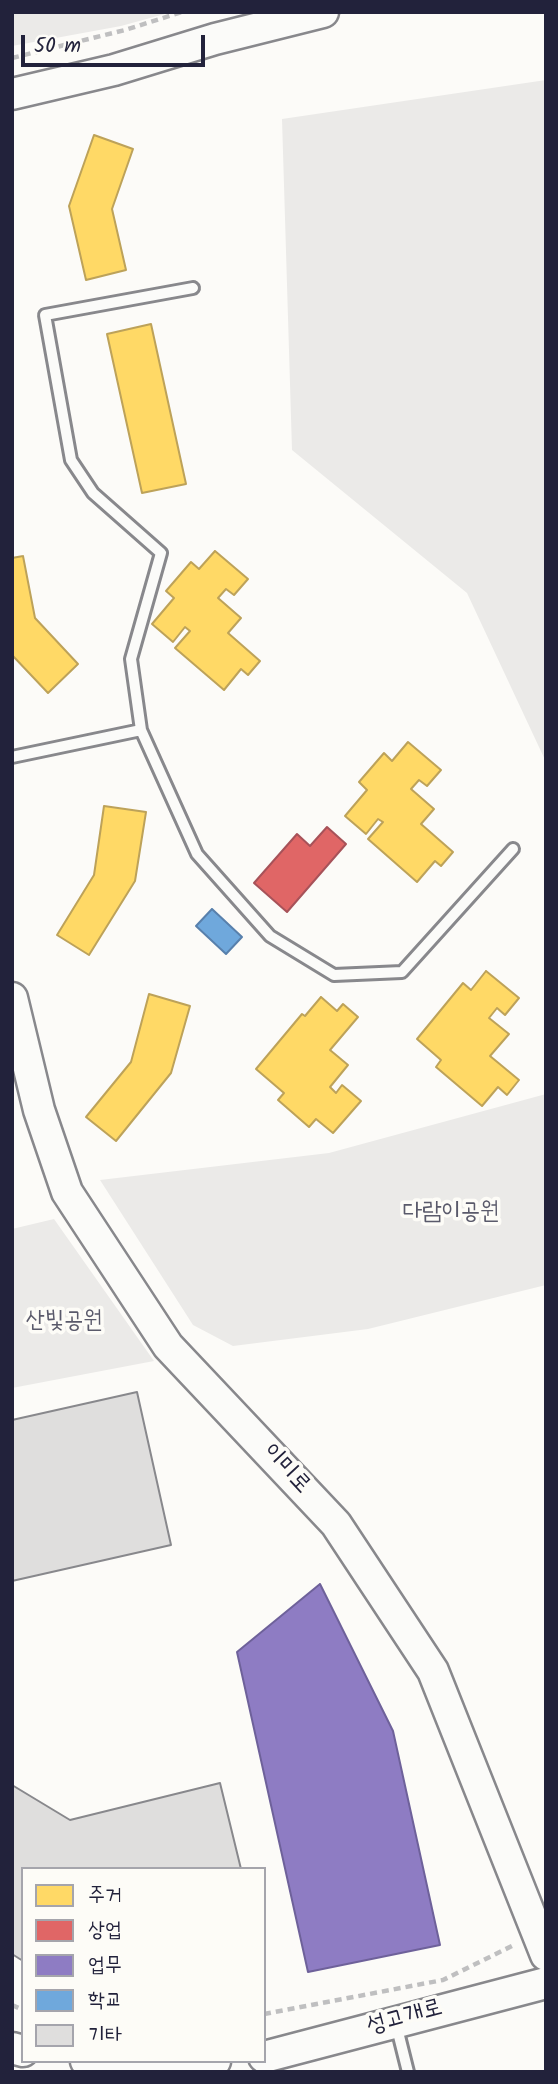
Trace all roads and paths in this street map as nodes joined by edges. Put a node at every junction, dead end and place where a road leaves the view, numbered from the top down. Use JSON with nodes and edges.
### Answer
{"nodes":[{"id":1,"x":182,"y":12,"type":"edge"},
{"id":2,"x":323,"y":12,"type":"edge"},
{"id":3,"x":12,"y":58,"type":"edge"},
{"id":4,"x":12,"y":94,"type":"edge"},
{"id":5,"x":193,"y":288,"type":"dead end"},
{"id":6,"x":141,"y":730,"type":"junction"},
{"id":7,"x":12,"y":757,"type":"edge"},
{"id":8,"x":513,"y":849,"type":"dead end"},
{"id":9,"x":12,"y":998,"type":"edge"},
{"id":10,"x":541,"y":1944,"type":"edge"},
{"id":11,"x":546,"y":1983,"type":"edge"},
{"id":12,"x":266,"y":2014,"type":"edge"},
{"id":13,"x":395,"y":2022,"type":"junction"},
{"id":14,"x":266,"y":2056,"type":"edge"},
{"id":15,"x":115,"y":2063,"type":"edge"},
{"id":16,"x":192,"y":2063,"type":"edge"},
{"id":17,"x":408,"y":2072,"type":"edge"}],
"edges":[{"from":1,"to":3,"type":"path"},
{"from":2,"to":4,"type":"street"},
{"from":5,"to":6,"type":"lane"},
{"from":6,"to":7,"type":"lane"},
{"from":6,"to":8,"type":"lane"},
{"from":9,"to":10,"type":"street","name":"이미로"},
{"from":10,"to":12,"type":"path"},
{"from":11,"to":13,"type":"street","name":"성고개로"},
{"from":13,"to":14,"type":"street","name":"성고개로"},
{"from":13,"to":17,"type":"lane"},
{"from":15,"to":16,"type":"street"}]}
